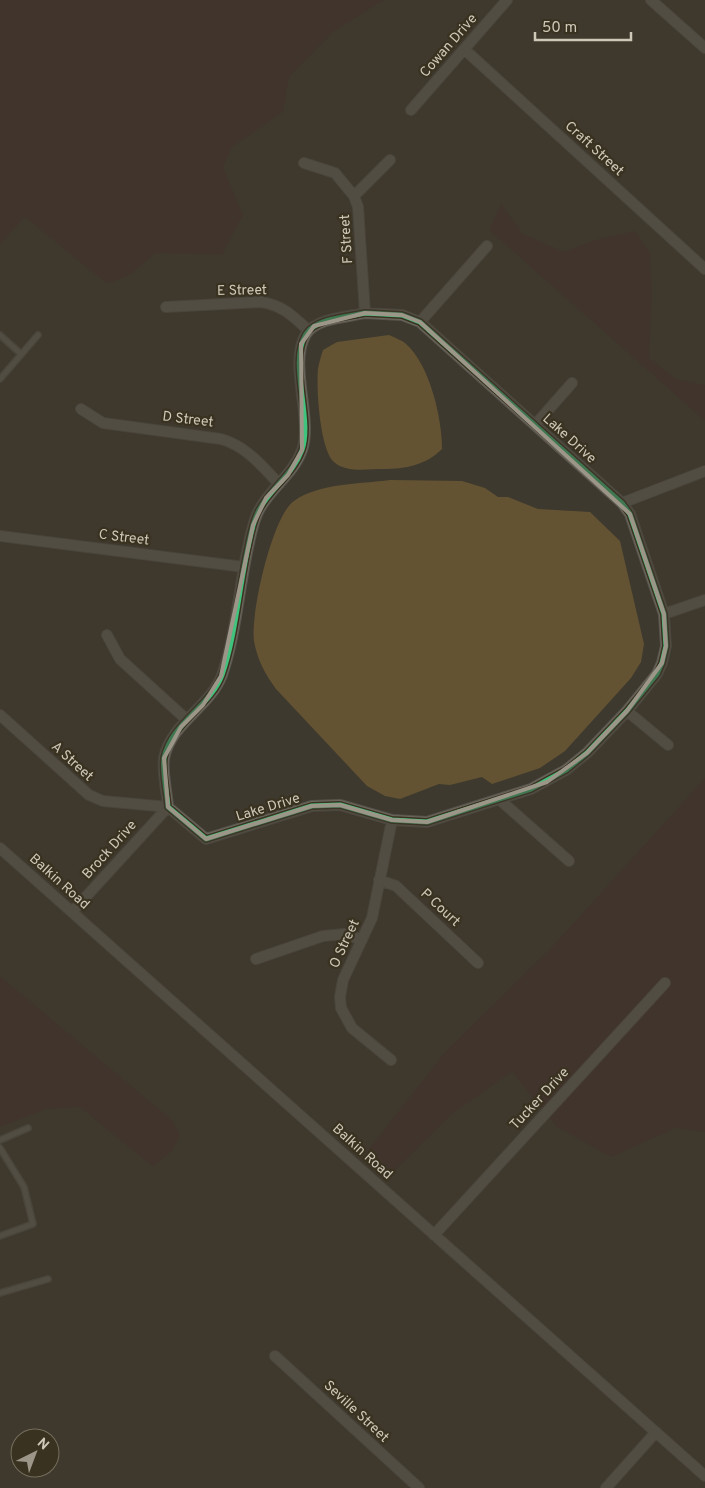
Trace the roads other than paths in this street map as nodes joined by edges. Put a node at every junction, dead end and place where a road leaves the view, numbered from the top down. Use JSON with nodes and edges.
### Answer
{"nodes":[{"id":1,"x":507,"y":0,"type":"edge"},
{"id":2,"x":651,"y":0,"type":"edge"},
{"id":3,"x":705,"y":48,"type":"edge"},
{"id":4,"x":464,"y":50,"type":"junction"},
{"id":5,"x":411,"y":110,"type":"dead end"},
{"id":6,"x":390,"y":160,"type":"dead end"},
{"id":7,"x":304,"y":163,"type":"dead end"},
{"id":8,"x":354,"y":196,"type":"junction"},
{"id":9,"x":487,"y":246,"type":"dead end"},
{"id":10,"x":705,"y":269,"type":"edge"},
{"id":11,"x":166,"y":307,"type":"dead end"},
{"id":12,"x":365,"y":313,"type":"junction"},
{"id":13,"x":420,"y":322,"type":"junction"},
{"id":14,"x":308,"y":330,"type":"junction"},
{"id":15,"x":0,"y":335,"type":"edge"},
{"id":16,"x":38,"y":335,"type":"dead end"},
{"id":17,"x":22,"y":354,"type":"junction"},
{"id":18,"x":0,"y":379,"type":"edge"},
{"id":19,"x":572,"y":383,"type":"dead end"},
{"id":20,"x":80,"y":409,"type":"dead end"},
{"id":21,"x":535,"y":424,"type":"junction"},
{"id":22,"x":705,"y":471,"type":"edge"},
{"id":23,"x":279,"y":484,"type":"junction"},
{"id":24,"x":622,"y":503,"type":"junction"},
{"id":25,"x":0,"y":536,"type":"edge"},
{"id":26,"x":244,"y":567,"type":"junction"},
{"id":27,"x":705,"y":600,"type":"edge"},
{"id":28,"x":664,"y":614,"type":"junction"},
{"id":29,"x":107,"y":635,"type":"dead end"},
{"id":30,"x":627,"y":711,"type":"junction"},
{"id":31,"x":0,"y":715,"type":"edge"},
{"id":32,"x":187,"y":720,"type":"junction"},
{"id":33,"x":668,"y":745,"type":"dead end"},
{"id":34,"x":500,"y":800,"type":"junction"},
{"id":35,"x":168,"y":807,"type":"junction"},
{"id":36,"x":392,"y":820,"type":"junction"},
{"id":37,"x":0,"y":848,"type":"edge"},
{"id":38,"x":570,"y":861,"type":"dead end"},
{"id":39,"x":379,"y":880,"type":"junction"},
{"id":40,"x":72,"y":912,"type":"junction"},
{"id":41,"x":362,"y":940,"type":"junction"},
{"id":42,"x":256,"y":959,"type":"dead end"},
{"id":43,"x":478,"y":963,"type":"dead end"},
{"id":44,"x":665,"y":982,"type":"dead end"},
{"id":45,"x":391,"y":1060,"type":"dead end"},
{"id":46,"x":28,"y":1128,"type":"dead end"},
{"id":47,"x":0,"y":1140,"type":"edge"},
{"id":48,"x":0,"y":1148,"type":"edge"},
{"id":49,"x":434,"y":1235,"type":"junction"},
{"id":50,"x":0,"y":1236,"type":"edge"},
{"id":51,"x":48,"y":1279,"type":"dead end"},
{"id":52,"x":0,"y":1292,"type":"edge"},
{"id":53,"x":275,"y":1356,"type":"dead end"},
{"id":54,"x":656,"y":1432,"type":"junction"},
{"id":55,"x":705,"y":1476,"type":"edge"},
{"id":56,"x":419,"y":1488,"type":"edge"},
{"id":57,"x":606,"y":1488,"type":"edge"}],
"edges":[{"from":1,"to":4,"type":"street","name":"Cowan Drive"},
{"from":2,"to":3,"type":"street"},
{"from":4,"to":5,"type":"street","name":"Cowan Drive"},
{"from":4,"to":10,"type":"street","name":"Craft Street"},
{"from":6,"to":8,"type":"street"},
{"from":7,"to":8,"type":"street","name":"F Street"},
{"from":8,"to":12,"type":"street","name":"F Street"},
{"from":9,"to":13,"type":"street"},
{"from":11,"to":14,"type":"street","name":"E Street"},
{"from":12,"to":13,"type":"street","name":"Lake Drive"},
{"from":12,"to":14,"type":"street","name":"Lake Drive"},
{"from":13,"to":21,"type":"street","name":"Lake Drive"},
{"from":14,"to":23,"type":"street"},
{"from":15,"to":17,"type":"lane"},
{"from":16,"to":17,"type":"lane"},
{"from":17,"to":18,"type":"lane"},
{"from":19,"to":21,"type":"street"},
{"from":20,"to":23,"type":"street","name":"D Street"},
{"from":21,"to":24,"type":"street","name":"Lake Drive"},
{"from":22,"to":24,"type":"street"},
{"from":23,"to":26,"type":"street"},
{"from":24,"to":28,"type":"street","name":"Lake Drive"},
{"from":25,"to":26,"type":"street","name":"C Street"},
{"from":26,"to":32,"type":"street"},
{"from":27,"to":28,"type":"street"},
{"from":28,"to":30,"type":"street","name":"Lake Drive"},
{"from":29,"to":32,"type":"street"},
{"from":30,"to":33,"type":"street"},
{"from":30,"to":34,"type":"street","name":"Lake Drive"},
{"from":31,"to":35,"type":"street","name":"A Street"},
{"from":32,"to":35,"type":"street"},
{"from":34,"to":36,"type":"street","name":"Lake Drive"},
{"from":34,"to":38,"type":"street"},
{"from":35,"to":36,"type":"street","name":"Lake Drive"},
{"from":35,"to":40,"type":"street","name":"Brock Drive"},
{"from":36,"to":39,"type":"street","name":"O Street"},
{"from":37,"to":40,"type":"street","name":"Balkin Road"},
{"from":39,"to":41,"type":"street","name":"O Street"},
{"from":39,"to":43,"type":"street","name":"P Court"},
{"from":40,"to":49,"type":"street","name":"Balkin Road"},
{"from":41,"to":42,"type":"street"},
{"from":41,"to":45,"type":"street","name":"O Street"},
{"from":44,"to":49,"type":"street","name":"Tucker Drive"},
{"from":46,"to":47,"type":"lane"},
{"from":48,"to":50,"type":"lane"},
{"from":49,"to":54,"type":"street","name":"Balkin Road"},
{"from":51,"to":52,"type":"lane"},
{"from":53,"to":56,"type":"street","name":"Seville Street"},
{"from":54,"to":55,"type":"street","name":"Balkin Road"},
{"from":54,"to":57,"type":"street"}]}
